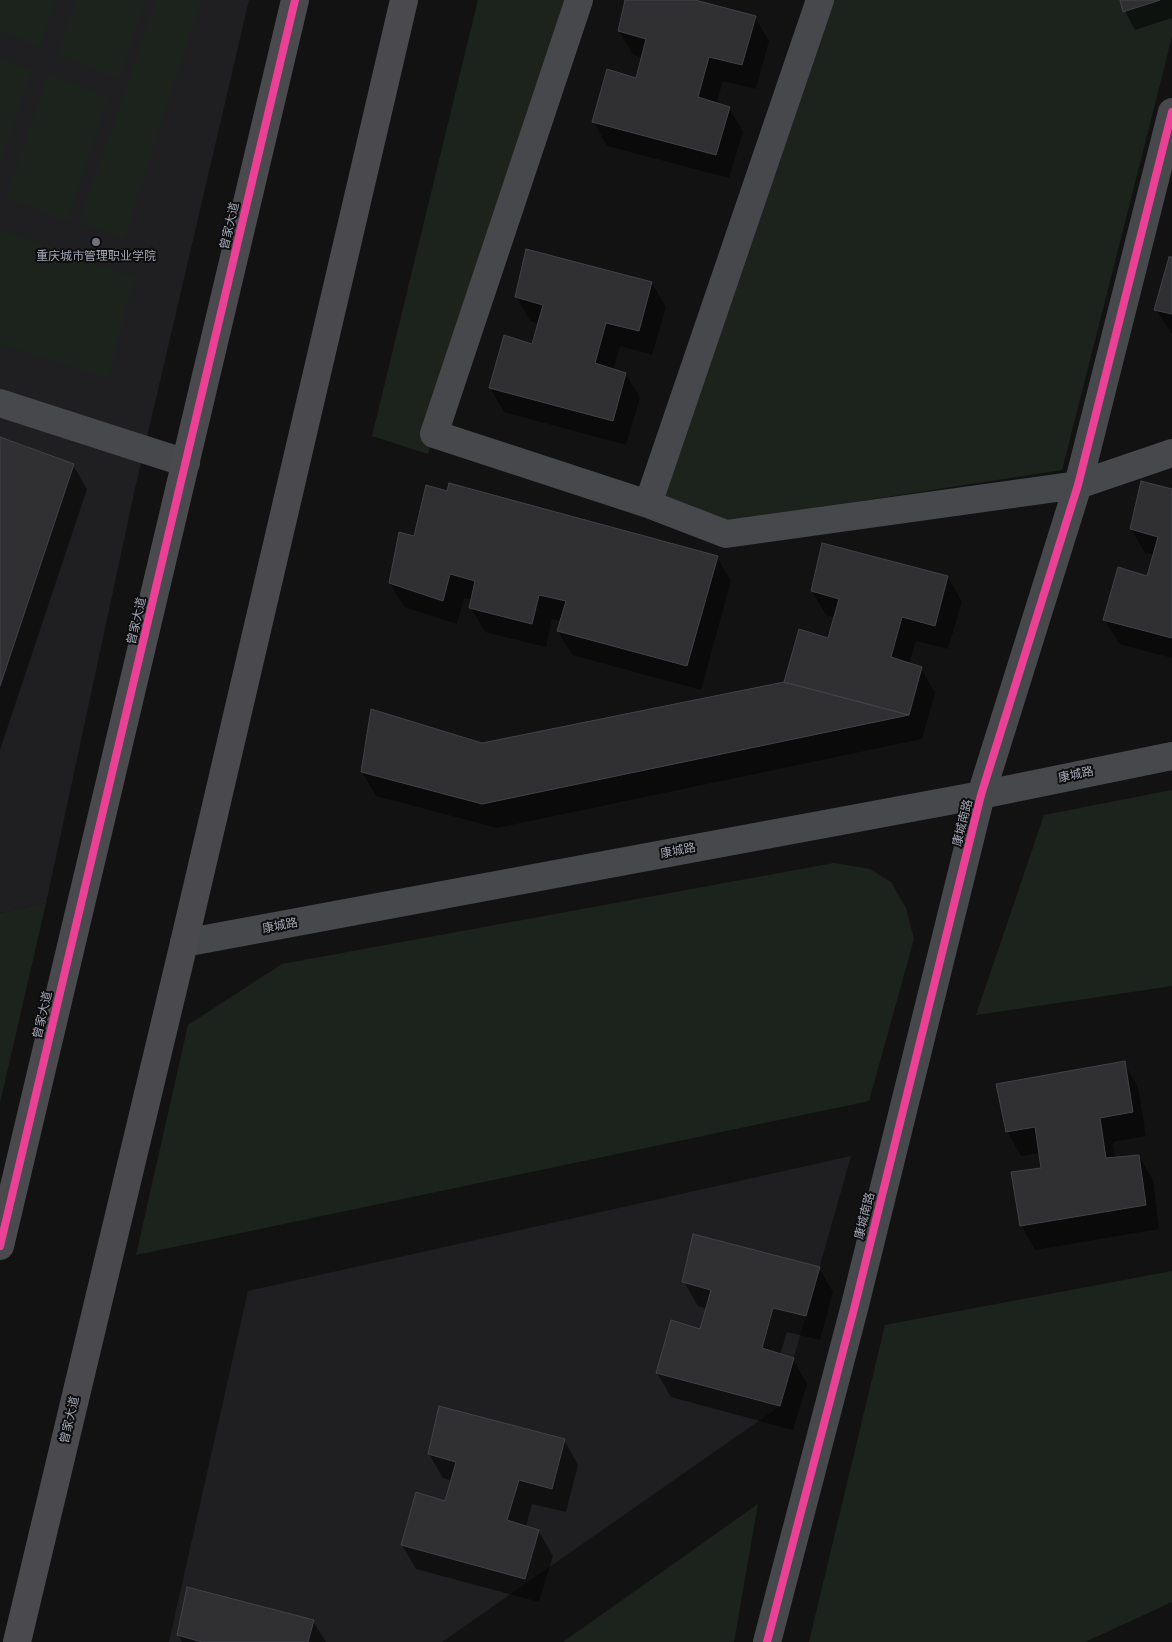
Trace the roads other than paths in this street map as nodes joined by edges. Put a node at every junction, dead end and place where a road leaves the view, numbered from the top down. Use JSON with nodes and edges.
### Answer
{"nodes":[{"id":1,"x":295,"y":0,"type":"edge"},
{"id":2,"x":404,"y":0,"type":"edge"},
{"id":3,"x":579,"y":0,"type":"edge"},
{"id":4,"x":820,"y":0,"type":"edge"},
{"id":5,"x":1172,"y":112,"type":"edge"},
{"id":6,"x":0,"y":403,"type":"edge"},
{"id":7,"x":1172,"y":453,"type":"edge"},
{"id":8,"x":186,"y":463,"type":"junction"},
{"id":9,"x":1078,"y":485,"type":"junction"},
{"id":10,"x":648,"y":504,"type":"junction"},
{"id":11,"x":1172,"y":756,"type":"edge"},
{"id":12,"x":981,"y":795,"type":"junction"},
{"id":13,"x":184,"y":944,"type":"junction"},
{"id":14,"x":0,"y":1246,"type":"edge"},
{"id":15,"x":16,"y":1642,"type":"edge"},
{"id":16,"x":767,"y":1642,"type":"edge"}],
"edges":[{"from":1,"to":8,"type":"highway","name":"曾家大道"},
{"from":2,"to":13,"type":"highway","name":"曾家大道"},
{"from":3,"to":10,"type":"street"},
{"from":4,"to":10,"type":"street"},
{"from":5,"to":9,"type":"street","name":"康城南路"},
{"from":6,"to":8,"type":"street"},
{"from":7,"to":9,"type":"street"},
{"from":8,"to":14,"type":"highway","name":"曾家大道"},
{"from":9,"to":10,"type":"street"},
{"from":9,"to":12,"type":"street","name":"康城南路"},
{"from":11,"to":12,"type":"street","name":"康城路"},
{"from":12,"to":13,"type":"street","name":"康城路"},
{"from":12,"to":16,"type":"street","name":"康城南路"},
{"from":13,"to":15,"type":"highway","name":"曾家大道"}]}
